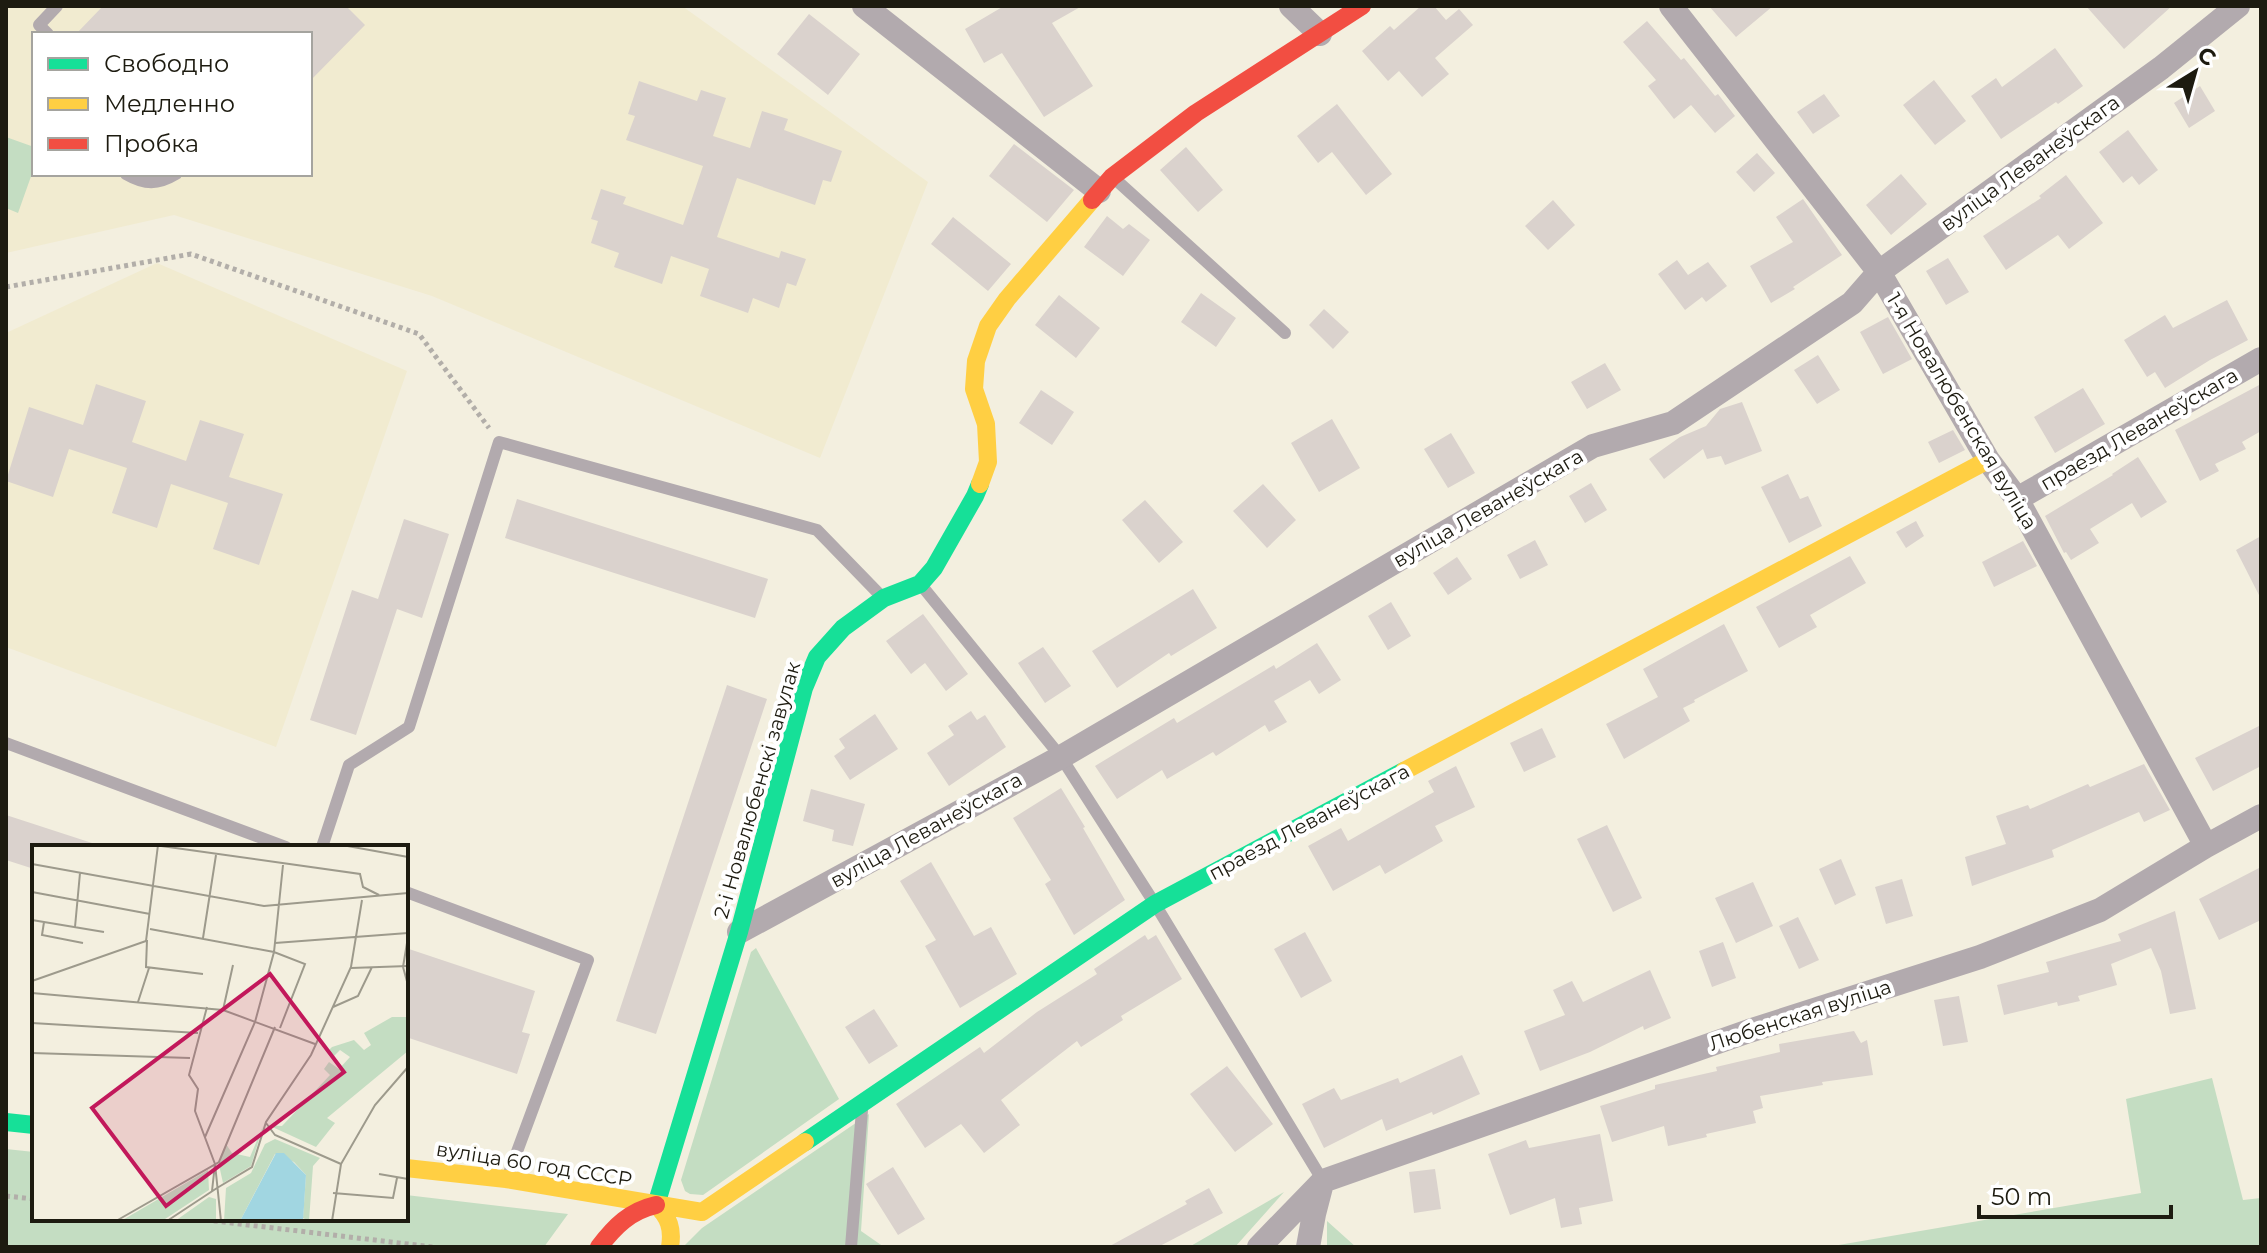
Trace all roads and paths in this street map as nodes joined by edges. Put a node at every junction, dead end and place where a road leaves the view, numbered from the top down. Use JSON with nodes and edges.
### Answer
{"nodes":[{"id":1,"x":57,"y":6,"type":"edge"},
{"id":2,"x":864,"y":6,"type":"edge"},
{"id":3,"x":1291,"y":6,"type":"edge"},
{"id":4,"x":1362,"y":6,"type":"edge"},
{"id":5,"x":1671,"y":6,"type":"edge"},
{"id":6,"x":2238,"y":6,"type":"edge"},
{"id":7,"x":46,"y":32,"type":"edge"},
{"id":8,"x":1320,"y":34,"type":"junction"},
{"id":9,"x":129,"y":176,"type":"edge"},
{"id":10,"x":173,"y":176,"type":"edge"},
{"id":11,"x":1106,"y":184,"type":"junction"},
{"id":12,"x":1879,"y":272,"type":"junction"},
{"id":13,"x":6,"y":287,"type":"edge"},
{"id":14,"x":1285,"y":333,"type":"dead end"},
{"id":15,"x":2261,"y":359,"type":"edge"},
{"id":16,"x":499,"y":442,"type":"junction"},
{"id":17,"x":1988,"y":460,"type":"junction"},
{"id":18,"x":2017,"y":499,"type":"junction"},
{"id":19,"x":920,"y":584,"type":"junction"},
{"id":20,"x":884,"y":598,"type":"junction"},
{"id":21,"x":6,"y":743,"type":"edge"},
{"id":22,"x":1061,"y":757,"type":"junction"},
{"id":23,"x":2261,"y":816,"type":"edge"},
{"id":24,"x":281,"y":845,"type":"edge"},
{"id":25,"x":323,"y":845,"type":"edge"},
{"id":26,"x":2206,"y":846,"type":"junction"},
{"id":27,"x":408,"y":893,"type":"edge"},
{"id":28,"x":1155,"y":904,"type":"junction"},
{"id":29,"x":739,"y":932,"type":"junction"},
{"id":30,"x":862,"y":1103,"type":"junction"},
{"id":31,"x":6,"y":1122,"type":"edge"},
{"id":32,"x":32,"y":1125,"type":"edge"},
{"id":33,"x":408,"y":1168,"type":"edge"},
{"id":34,"x":506,"y":1179,"type":"junction"},
{"id":35,"x":1323,"y":1181,"type":"junction"},
{"id":36,"x":6,"y":1196,"type":"edge"},
{"id":37,"x":32,"y":1199,"type":"edge"},
{"id":38,"x":656,"y":1205,"type":"junction"},
{"id":39,"x":215,"y":1221,"type":"edge"},
{"id":40,"x":433,"y":1247,"type":"edge"},
{"id":41,"x":599,"y":1247,"type":"edge"},
{"id":42,"x":670,"y":1247,"type":"edge"},
{"id":43,"x":851,"y":1247,"type":"edge"},
{"id":44,"x":1259,"y":1247,"type":"edge"},
{"id":45,"x":1308,"y":1247,"type":"edge"}],
"edges":[{"from":1,"to":7,"type":"lane"},
{"from":2,"to":11,"type":"street"},
{"from":3,"to":8,"type":"street"},
{"from":4,"to":8,"type":"street"},
{"from":5,"to":12,"type":"street","name":"1-я Новалюбенская вуліца"},
{"from":6,"to":12,"type":"street","name":"вуліца Леванеўскага"},
{"from":8,"to":11,"type":"street"},
{"from":9,"to":10,"type":"lane"},
{"from":11,"to":14,"type":"lane"},
{"from":11,"to":19,"type":"street"},
{"from":12,"to":17,"type":"street","name":"1-я Новалюбенская вуліца"},
{"from":12,"to":22,"type":"street","name":"вуліца Леванеўскага"},
{"from":13,"to":16,"type":"path"},
{"from":15,"to":18,"type":"street","name":"праезд Леванеўскага"},
{"from":16,"to":20,"type":"lane"},
{"from":16,"to":25,"type":"lane"},
{"from":17,"to":18,"type":"street","name":"1-я Новалюбенская вуліца"},
{"from":17,"to":28,"type":"street","name":"праезд Леванеўскага"},
{"from":18,"to":26,"type":"street","name":"1-я Новалюбенская вуліца"},
{"from":19,"to":20,"type":"street","name":"2-і Новалюбенскі завулак"},
{"from":19,"to":22,"type":"lane"},
{"from":20,"to":29,"type":"street","name":"2-і Новалюбенскі завулак"},
{"from":21,"to":24,"type":"lane"},
{"from":22,"to":28,"type":"lane"},
{"from":22,"to":29,"type":"street","name":"вуліца Леванеўскага"},
{"from":23,"to":26,"type":"street","name":"Любенская вуліца"},
{"from":26,"to":35,"type":"street","name":"Любенская вуліца"},
{"from":27,"to":34,"type":"lane"},
{"from":28,"to":30,"type":"street","name":"праезд Леванеўскага"},
{"from":28,"to":35,"type":"lane"},
{"from":29,"to":38,"type":"street","name":"2-і Новалюбенскі завулак"},
{"from":30,"to":38,"type":"street","name":"праезд Леванеўскага"},
{"from":30,"to":43,"type":"lane"},
{"from":31,"to":32,"type":"street"},
{"from":33,"to":34,"type":"street","name":"вуліца 60 год СССР"},
{"from":34,"to":38,"type":"street","name":"вуліца 60 год СССР"},
{"from":35,"to":44,"type":"street","name":"Любенская вуліца"},
{"from":35,"to":45,"type":"street"},
{"from":36,"to":37,"type":"path"},
{"from":38,"to":41,"type":"street"},
{"from":38,"to":42,"type":"street"},
{"from":39,"to":40,"type":"path"}]}
